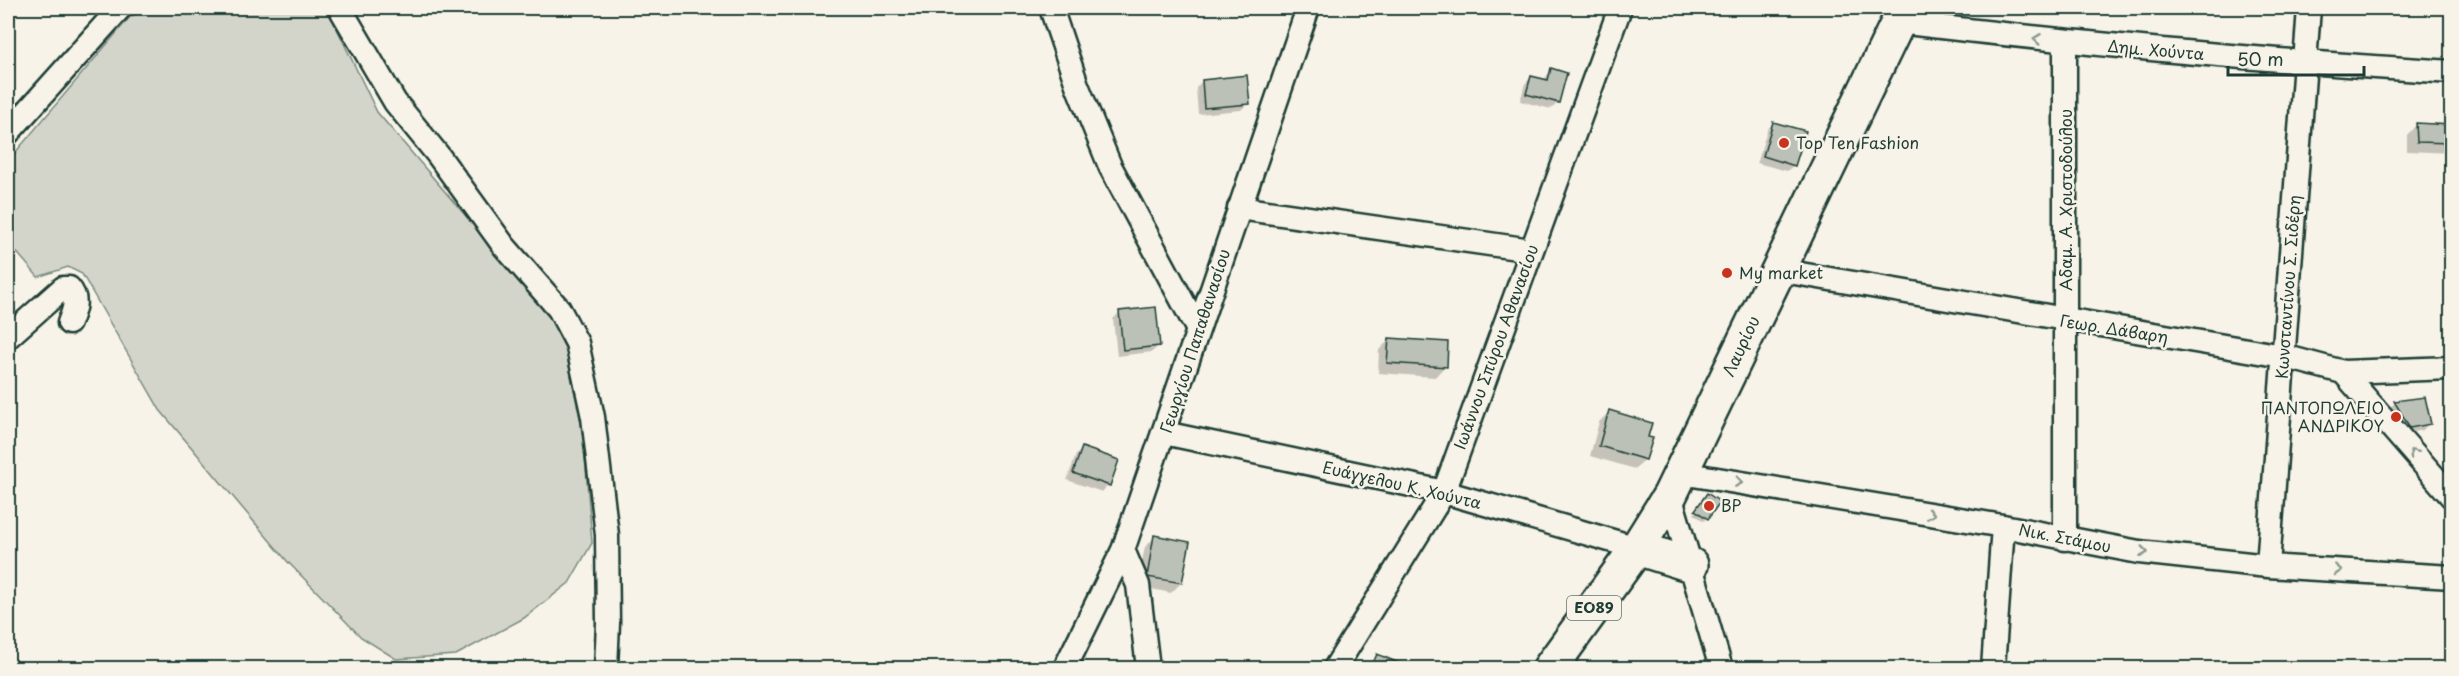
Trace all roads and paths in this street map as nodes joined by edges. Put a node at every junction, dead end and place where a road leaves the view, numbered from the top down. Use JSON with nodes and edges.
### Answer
{"nodes":[{"id":1,"x":120,"y":8,"type":"edge"},
{"id":2,"x":340,"y":8,"type":"edge"},
{"id":3,"x":1051,"y":8,"type":"edge"},
{"id":4,"x":1308,"y":8,"type":"edge"},
{"id":5,"x":1620,"y":8,"type":"edge"},
{"id":6,"x":2309,"y":8,"type":"edge"},
{"id":7,"x":1901,"y":15,"type":"edge"},
{"id":8,"x":2065,"y":42,"type":"junction"},
{"id":9,"x":2305,"y":63,"type":"junction"},
{"id":10,"x":2451,"y":72,"type":"edge"},
{"id":11,"x":8,"y":133,"type":"edge"},
{"id":12,"x":1239,"y":208,"type":"junction"},
{"id":13,"x":1530,"y":250,"type":"junction"},
{"id":14,"x":1777,"y":270,"type":"junction"},
{"id":15,"x":2067,"y":321,"type":"junction"},
{"id":16,"x":69,"y":322,"type":"dead end"},
{"id":17,"x":1198,"y":330,"type":"junction"},
{"id":18,"x":8,"y":337,"type":"edge"},
{"id":19,"x":2283,"y":356,"type":"junction"},
{"id":20,"x":2451,"y":368,"type":"edge"},
{"id":21,"x":2343,"y":372,"type":"junction"},
{"id":22,"x":1164,"y":433,"type":"junction"},
{"id":23,"x":1675,"y":484,"type":"junction"},
{"id":24,"x":1444,"y":492,"type":"junction"},
{"id":25,"x":2451,"y":497,"type":"edge"},
{"id":26,"x":2003,"y":526,"type":"junction"},
{"id":27,"x":2066,"y":539,"type":"junction"},
{"id":28,"x":1637,"y":548,"type":"junction"},
{"id":29,"x":1123,"y":550,"type":"junction"},
{"id":30,"x":1691,"y":566,"type":"junction"},
{"id":31,"x":2268,"y":566,"type":"junction"},
{"id":32,"x":2451,"y":577,"type":"edge"},
{"id":33,"x":1993,"y":668,"type":"edge"},
{"id":34,"x":606,"y":669,"type":"edge"},
{"id":35,"x":1065,"y":669,"type":"edge"},
{"id":36,"x":1148,"y":669,"type":"edge"},
{"id":37,"x":1335,"y":669,"type":"edge"},
{"id":38,"x":1550,"y":669,"type":"edge"},
{"id":39,"x":1721,"y":669,"type":"edge"},
{"id":40,"x":2006,"y":669,"type":"edge"}],
"edges":[{"from":1,"to":11,"type":"street"},
{"from":2,"to":34,"type":"street"},
{"from":3,"to":17,"type":"street"},
{"from":4,"to":12,"type":"street","name":"Γεωργίου Παπαθανασίου"},
{"from":5,"to":13,"type":"street","name":"Ιωάννου Σπύρου Αθανασίου"},
{"from":6,"to":9,"type":"street","name":"Κωνσταντίνου Σ. Σιδέρη"},
{"from":8,"to":7,"type":"street","name":"Δημ. Χούντα","one_way":true},
{"from":7,"to":14,"type":"main road","name":"Λαυρίου","number":"ΕΟ89"},
{"from":8,"to":9,"type":"street","name":"Δημ. Χούντα"},
{"from":8,"to":15,"type":"street","name":"Αδαμ. Α. Χριστοδούλου"},
{"from":9,"to":10,"type":"street","name":"Δημ. Χούντα"},
{"from":9,"to":19,"type":"street","name":"Κωνσταντίνου Σ. Σιδέρη"},
{"from":12,"to":13,"type":"street"},
{"from":12,"to":17,"type":"street","name":"Γεωργίου Παπαθανασίου"},
{"from":13,"to":24,"type":"street","name":"Ιωάννου Σπύρου Αθανασίου"},
{"from":14,"to":15,"type":"street","name":"Γεωρ. Δάβαρη"},
{"from":14,"to":23,"type":"main road","name":"Λαυρίου","number":"ΕΟ89"},
{"from":15,"to":19,"type":"street","name":"Γεωρ. Δάβαρη"},
{"from":15,"to":27,"type":"street","name":"Αδαμ. Α. Χριστοδούλου"},
{"from":16,"to":18,"type":"street"},
{"from":17,"to":22,"type":"street","name":"Γεωργίου Παπαθανασίου"},
{"from":19,"to":21,"type":"street","name":"Γεωρ. Δάβαρη"},
{"from":19,"to":31,"type":"street","name":"Κωνσταντίνου Σ. Σιδέρη"},
{"from":20,"to":21,"type":"street","name":"Γεωρ. Δάβαρη"},
{"from":25,"to":21,"type":"street","one_way":true},
{"from":22,"to":24,"type":"street","name":"Ευάγγελου Κ. Χούντα"},
{"from":22,"to":29,"type":"street","name":"Γεωργίου Παπαθανασίου"},
{"from":23,"to":26,"type":"street","name":"Νικ. Στάμου","one_way":true},
{"from":23,"to":28,"type":"main road","name":"Λαυρίου","number":"ΕΟ89"},
{"from":23,"to":30,"type":"street"},
{"from":24,"to":28,"type":"street","name":"Ευάγγελου Κ. Χούντα"},
{"from":24,"to":37,"type":"street","name":"Ιωάννου Σπύρου Αθανασίου"},
{"from":26,"to":27,"type":"street","name":"Νικ. Στάμου"},
{"from":26,"to":33,"type":"street"},
{"from":27,"to":31,"type":"street","name":"Νικ. Στάμου","one_way":true},
{"from":28,"to":30,"type":"main road"},
{"from":28,"to":38,"type":"main road","name":"Λαυρίου","number":"ΕΟ89"},
{"from":29,"to":35,"type":"street","name":"Γεωργίου Παπαθανασίου"},
{"from":29,"to":36,"type":"street"},
{"from":30,"to":39,"type":"street"},
{"from":31,"to":32,"type":"street","name":"Νικ. Στάμου","one_way":true},
{"from":33,"to":40,"type":"street"}]}
